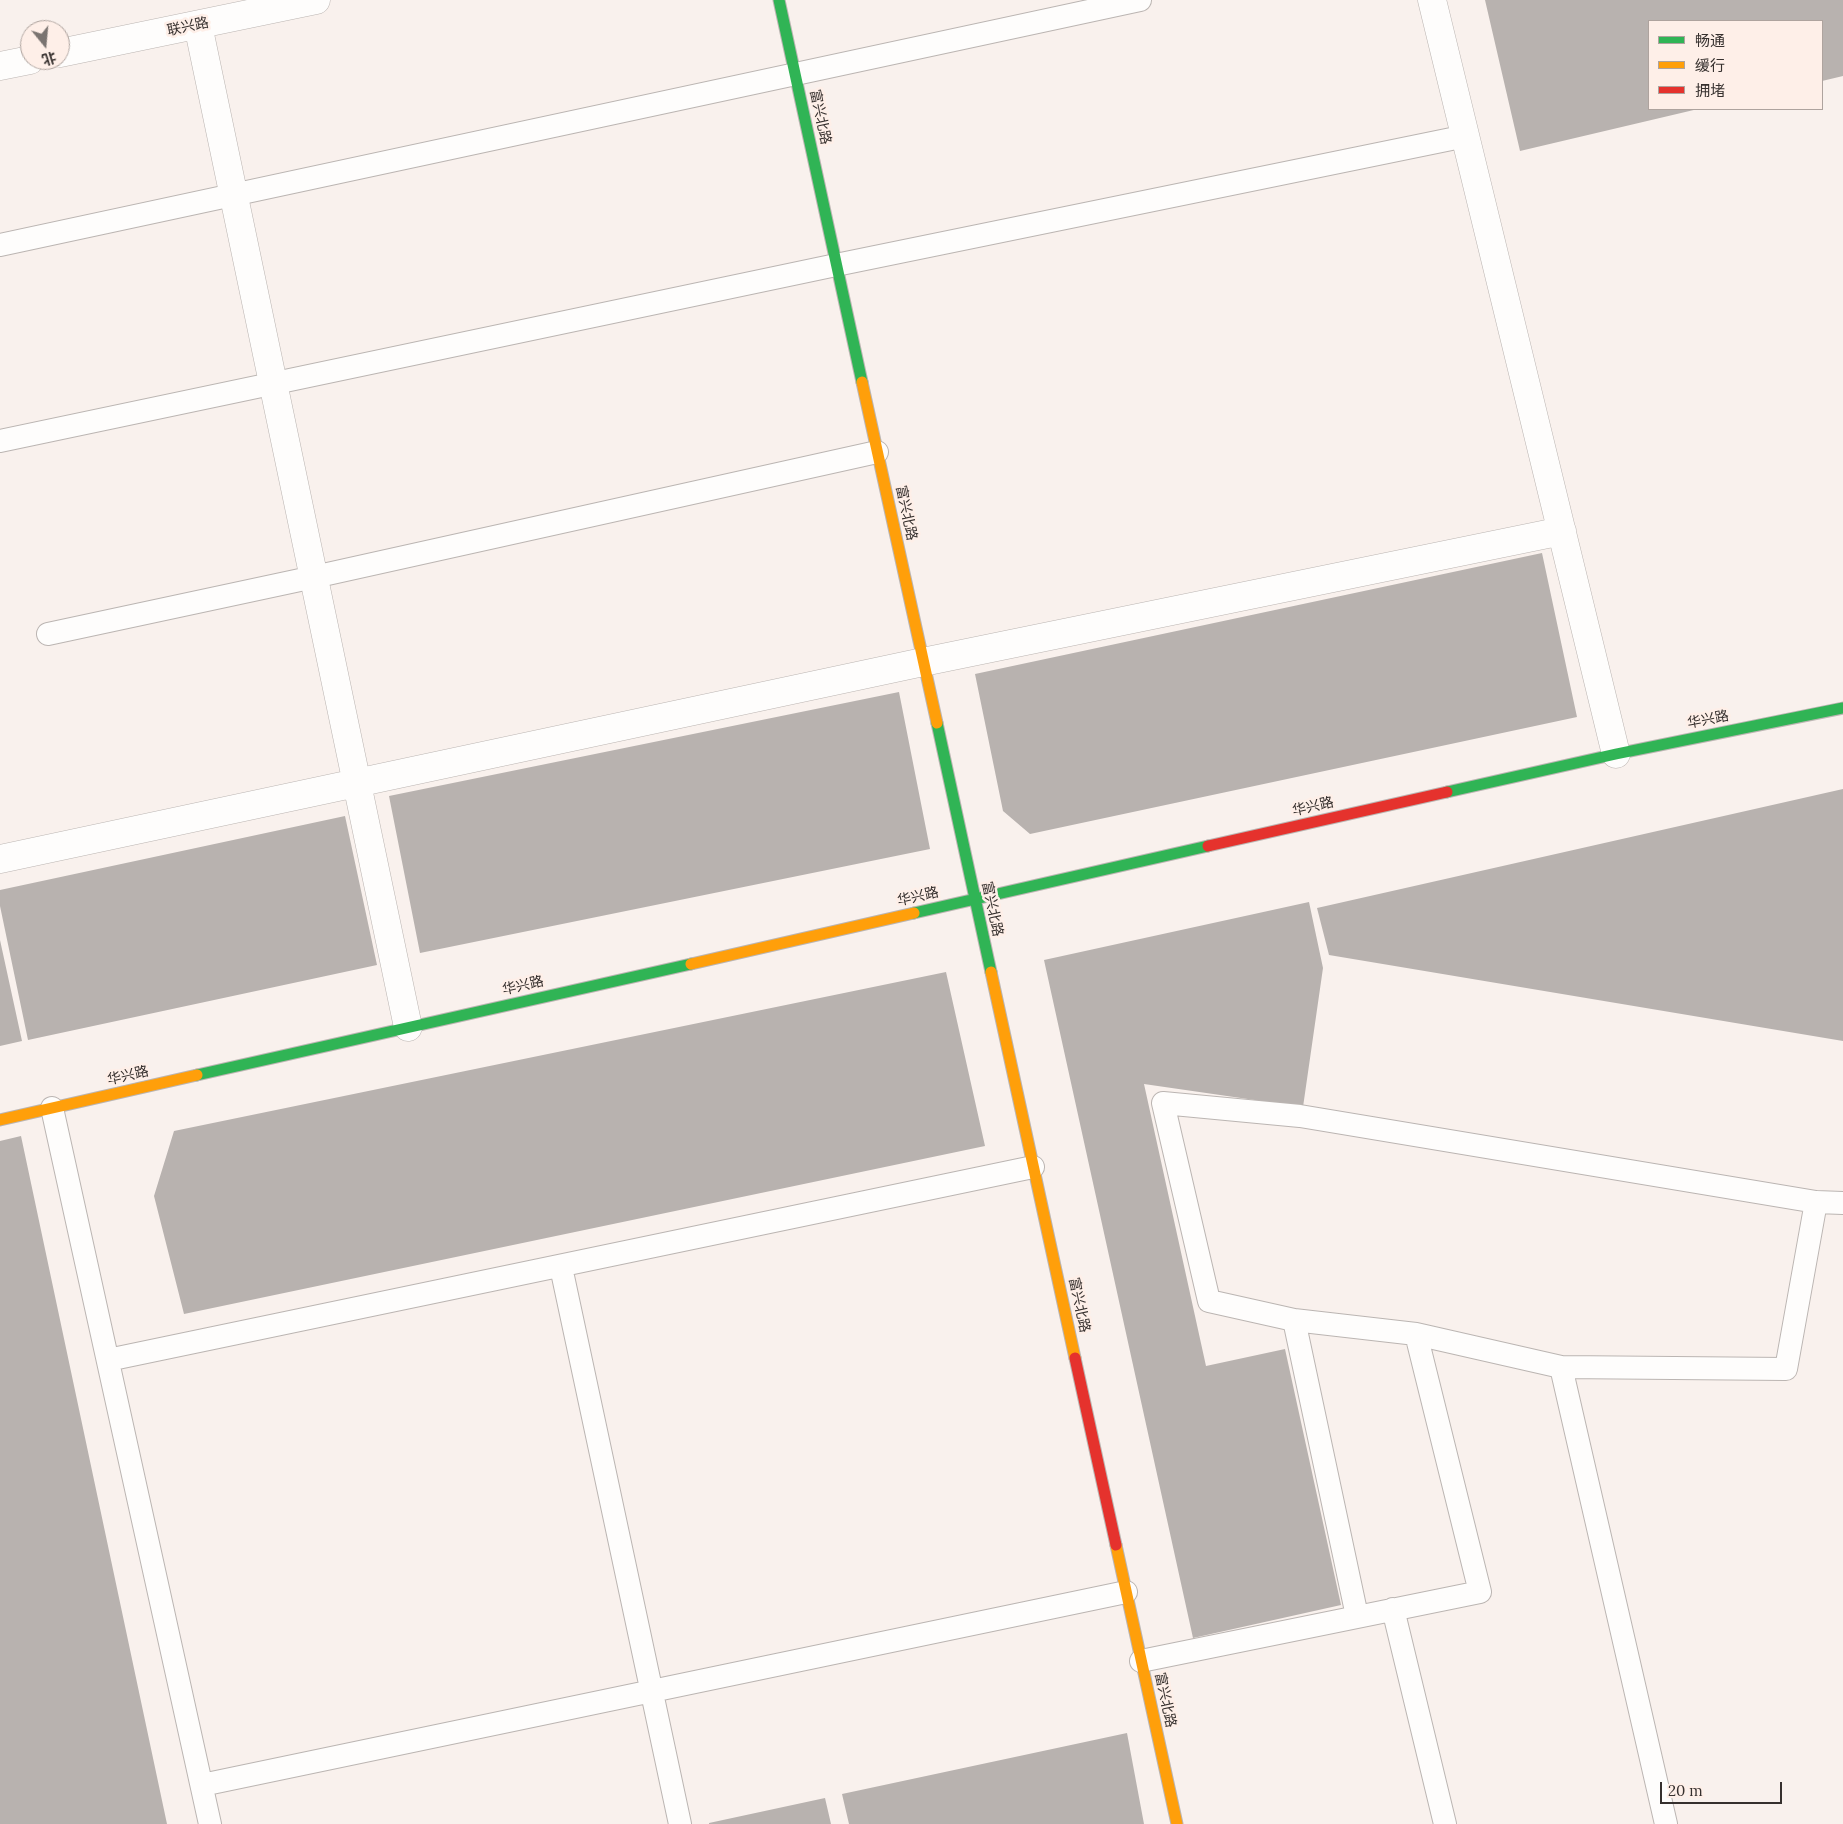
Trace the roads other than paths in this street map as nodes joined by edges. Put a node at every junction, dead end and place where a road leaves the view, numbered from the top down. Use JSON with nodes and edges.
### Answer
{"nodes":[{"id":1,"x":316,"y":0,"type":"edge"},
{"id":2,"x":779,"y":0,"type":"edge"},
{"id":3,"x":1140,"y":0,"type":"edge"},
{"id":4,"x":1432,"y":0,"type":"edge"},
{"id":5,"x":198,"y":25,"type":"junction"},
{"id":6,"x":70,"y":52,"type":"edge"},
{"id":7,"x":20,"y":62,"type":"edge"},
{"id":8,"x":0,"y":66,"type":"edge"},
{"id":9,"x":795,"y":75,"type":"junction"},
{"id":10,"x":1466,"y":136,"type":"junction"},
{"id":11,"x":234,"y":195,"type":"junction"},
{"id":12,"x":0,"y":245,"type":"edge"},
{"id":13,"x":836,"y":265,"type":"junction"},
{"id":14,"x":273,"y":384,"type":"junction"},
{"id":15,"x":0,"y":441,"type":"edge"},
{"id":16,"x":877,"y":452,"type":"junction"},
{"id":17,"x":1562,"y":531,"type":"junction"},
{"id":18,"x":314,"y":577,"type":"junction"},
{"id":19,"x":48,"y":634,"type":"dead end"},
{"id":20,"x":923,"y":662,"type":"junction"},
{"id":21,"x":1843,"y":708,"type":"edge"},
{"id":22,"x":1616,"y":754,"type":"junction"},
{"id":23,"x":357,"y":783,"type":"junction"},
{"id":24,"x":0,"y":859,"type":"edge"},
{"id":25,"x":974,"y":899,"type":"junction"},
{"id":26,"x":408,"y":1027,"type":"junction"},
{"id":27,"x":52,"y":1108,"type":"junction"},
{"id":28,"x":0,"y":1120,"type":"edge"},
{"id":29,"x":1033,"y":1167,"type":"junction"},
{"id":30,"x":1816,"y":1202,"type":"junction"},
{"id":31,"x":1843,"y":1203,"type":"edge"},
{"id":32,"x":561,"y":1267,"type":"junction"},
{"id":33,"x":1294,"y":1320,"type":"junction"},
{"id":34,"x":1416,"y":1334,"type":"junction"},
{"id":35,"x":108,"y":1360,"type":"junction"},
{"id":36,"x":1561,"y":1367,"type":"junction"},
{"id":37,"x":1126,"y":1592,"type":"junction"},
{"id":38,"x":1393,"y":1609,"type":"junction"},
{"id":39,"x":1357,"y":1616,"type":"junction"},
{"id":40,"x":1141,"y":1660,"type":"junction"},
{"id":41,"x":652,"y":1691,"type":"junction"},
{"id":42,"x":202,"y":1785,"type":"junction"},
{"id":43,"x":210,"y":1824,"type":"edge"},
{"id":44,"x":680,"y":1824,"type":"edge"},
{"id":45,"x":1177,"y":1824,"type":"edge"},
{"id":46,"x":1445,"y":1824,"type":"edge"},
{"id":47,"x":1666,"y":1824,"type":"edge"}],
"edges":[{"from":1,"to":5,"type":"street","name":"联兴路"},
{"from":2,"to":9,"type":"main road","name":"富兴北路"},
{"from":3,"to":9,"type":"lane"},
{"from":4,"to":10,"type":"street"},
{"from":5,"to":6,"type":"street","name":"联兴路"},
{"from":5,"to":11,"type":"street"},
{"from":7,"to":8,"type":"street"},
{"from":9,"to":11,"type":"lane"},
{"from":9,"to":13,"type":"main road","name":"富兴北路"},
{"from":10,"to":13,"type":"lane"},
{"from":10,"to":17,"type":"street"},
{"from":11,"to":12,"type":"lane"},
{"from":11,"to":14,"type":"street"},
{"from":13,"to":14,"type":"lane"},
{"from":13,"to":16,"type":"main road","name":"富兴北路"},
{"from":14,"to":15,"type":"lane"},
{"from":14,"to":18,"type":"street"},
{"from":16,"to":18,"type":"lane"},
{"from":16,"to":20,"type":"main road","name":"富兴北路"},
{"from":17,"to":20,"type":"street"},
{"from":17,"to":22,"type":"street"},
{"from":18,"to":19,"type":"lane"},
{"from":18,"to":23,"type":"street"},
{"from":20,"to":23,"type":"street"},
{"from":20,"to":25,"type":"main road","name":"富兴北路"},
{"from":21,"to":22,"type":"main road","name":"华兴路"},
{"from":22,"to":25,"type":"main road","name":"华兴路"},
{"from":23,"to":24,"type":"street"},
{"from":23,"to":26,"type":"street"},
{"from":25,"to":26,"type":"main road","name":"华兴路"},
{"from":25,"to":29,"type":"main road","name":"富兴北路"},
{"from":26,"to":27,"type":"main road","name":"华兴路"},
{"from":27,"to":28,"type":"main road","name":"华兴路"},
{"from":27,"to":35,"type":"lane"},
{"from":29,"to":32,"type":"lane"},
{"from":29,"to":37,"type":"main road","name":"富兴北路"},
{"from":30,"to":31,"type":"lane"},
{"from":30,"to":33,"type":"lane"},
{"from":30,"to":36,"type":"lane"},
{"from":32,"to":35,"type":"lane"},
{"from":32,"to":41,"type":"lane"},
{"from":33,"to":34,"type":"lane"},
{"from":33,"to":39,"type":"lane"},
{"from":34,"to":36,"type":"lane"},
{"from":34,"to":38,"type":"lane"},
{"from":35,"to":42,"type":"lane"},
{"from":36,"to":47,"type":"lane"},
{"from":37,"to":40,"type":"main road","name":"富兴北路"},
{"from":37,"to":41,"type":"lane"},
{"from":38,"to":39,"type":"lane"},
{"from":38,"to":46,"type":"lane"},
{"from":39,"to":40,"type":"lane"},
{"from":40,"to":45,"type":"main road","name":"富兴北路"},
{"from":41,"to":42,"type":"lane"},
{"from":41,"to":44,"type":"lane"},
{"from":42,"to":43,"type":"lane"}]}
